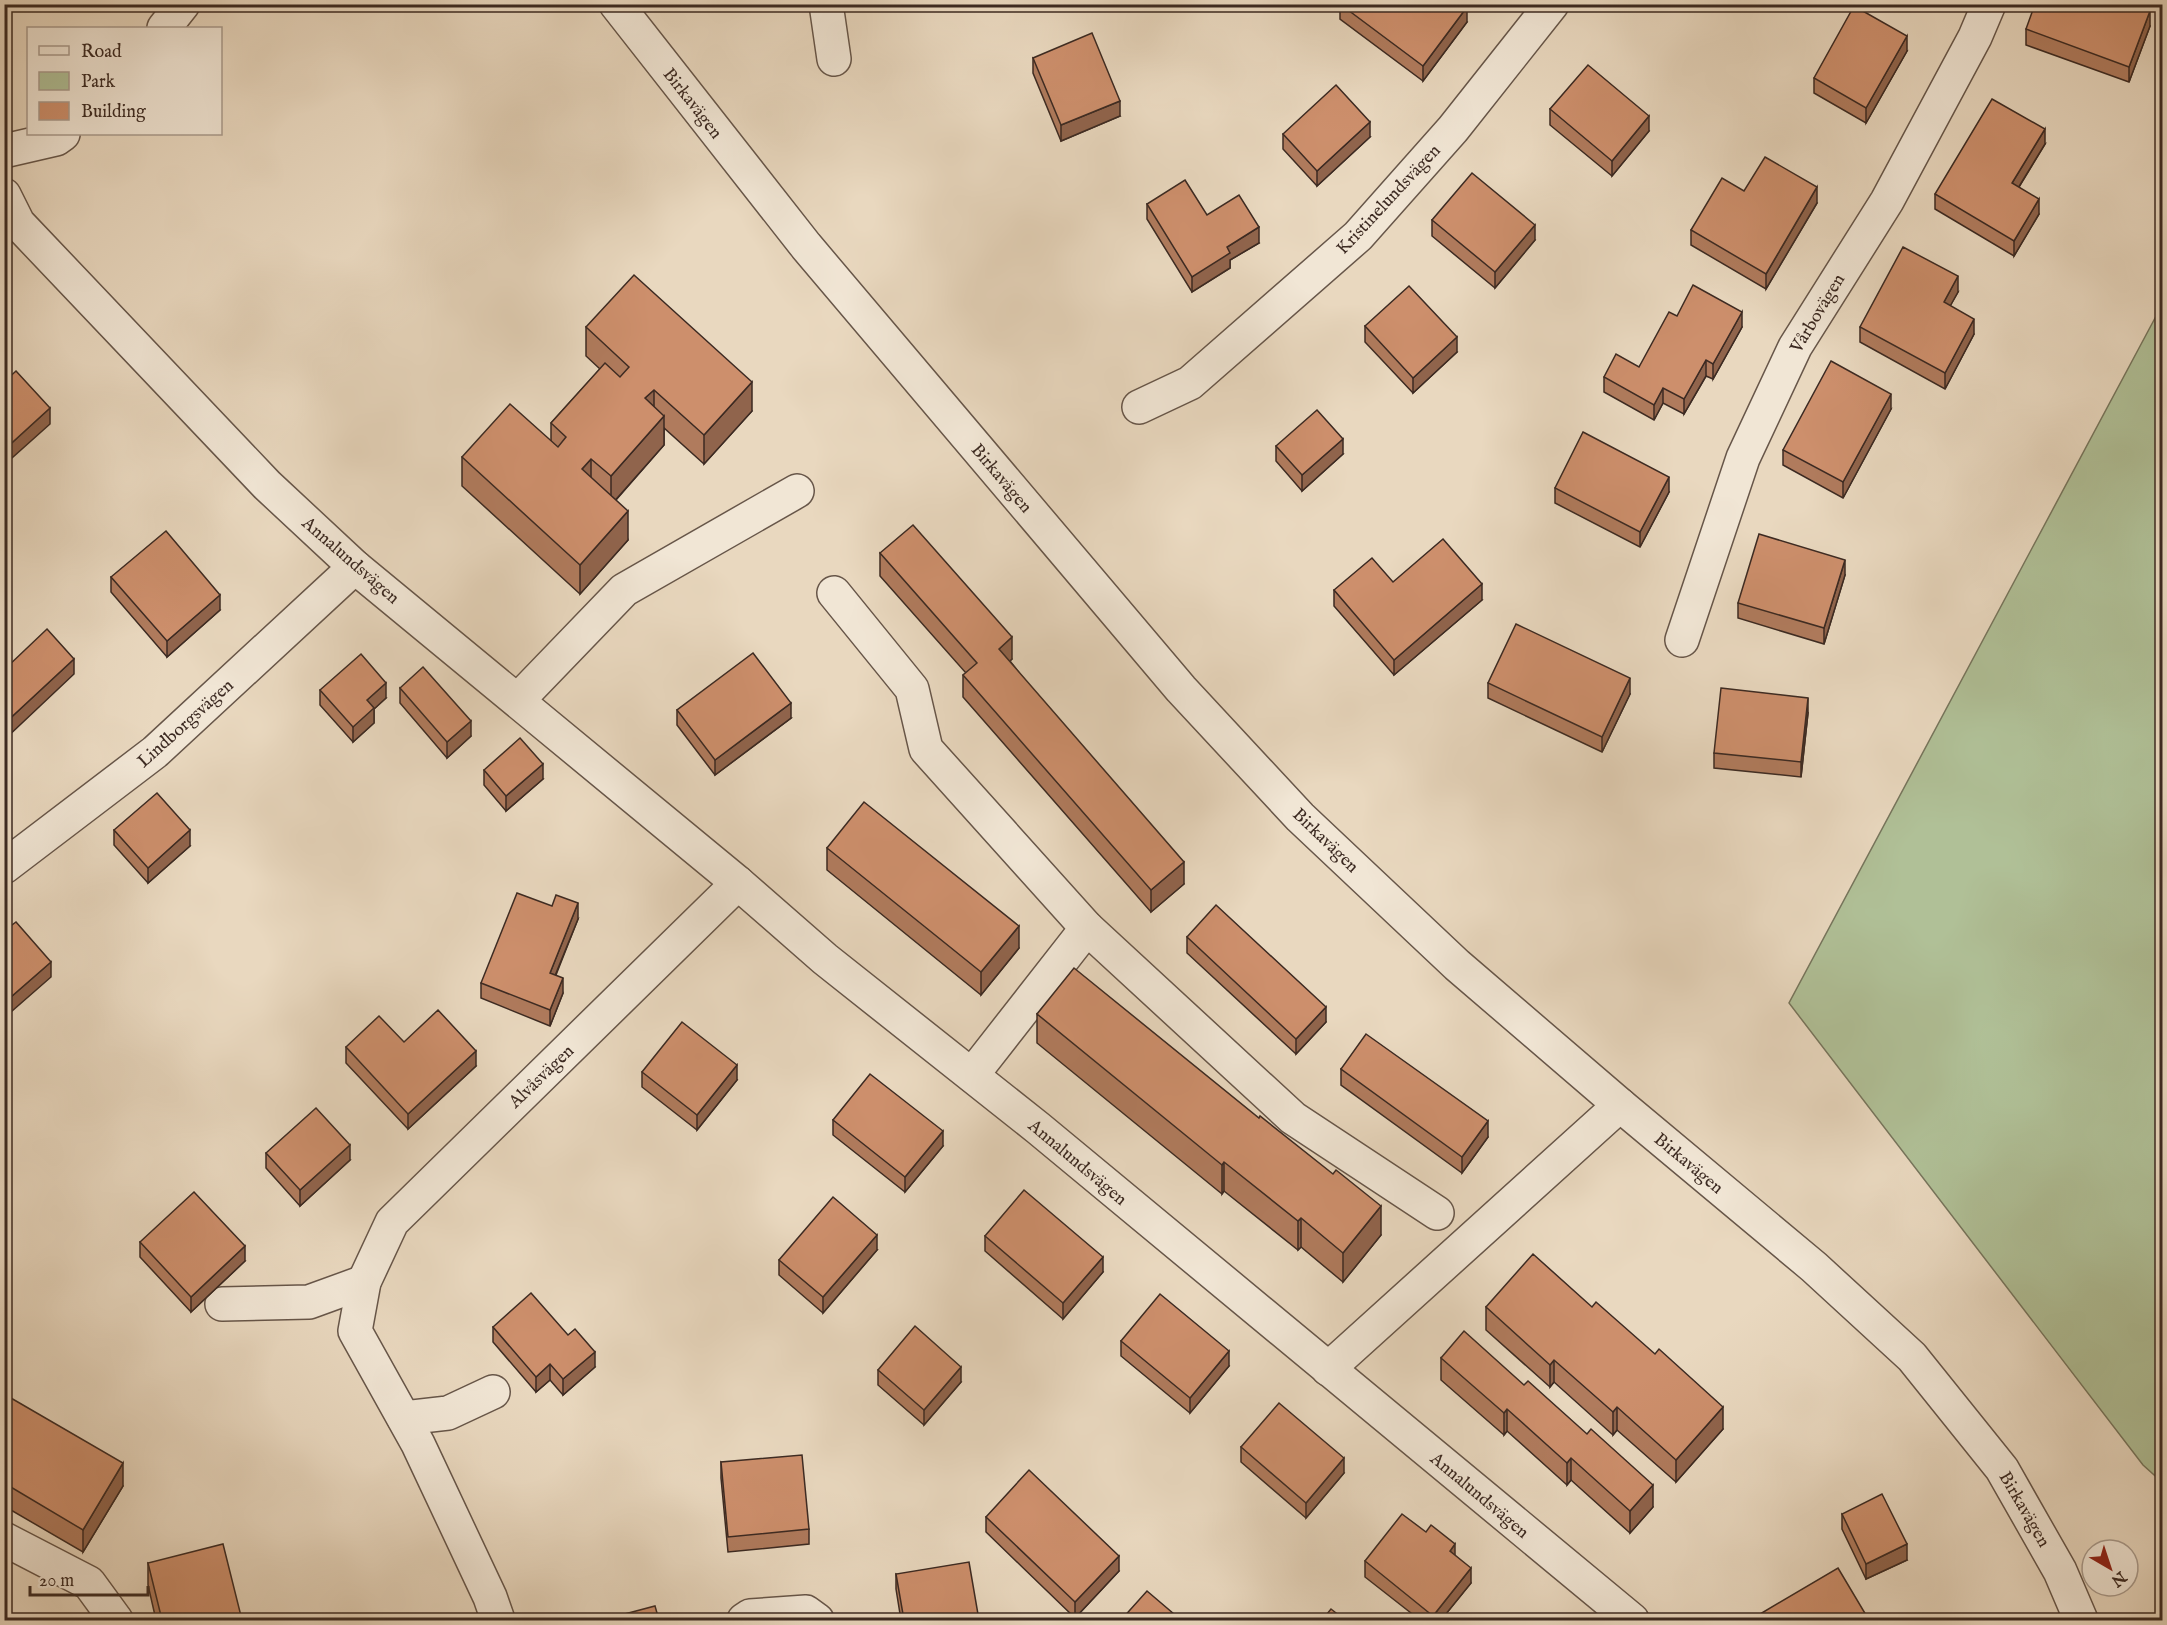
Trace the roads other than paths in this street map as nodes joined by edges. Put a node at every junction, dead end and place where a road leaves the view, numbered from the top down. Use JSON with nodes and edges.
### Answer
{"nodes":[{"id":1,"x":183,"y":4,"type":"edge"},
{"id":2,"x":616,"y":4,"type":"edge"},
{"id":3,"x":826,"y":4,"type":"edge"},
{"id":4,"x":1552,"y":4,"type":"edge"},
{"id":5,"x":1989,"y":4,"type":"edge"},
{"id":6,"x":165,"y":27,"type":"edge"},
{"id":7,"x":834,"y":59,"type":"dead end"},
{"id":8,"x":62,"y":135,"type":"edge"},
{"id":9,"x":4,"y":151,"type":"edge"},
{"id":10,"x":4,"y":195,"type":"edge"},
{"id":11,"x":1139,"y":407,"type":"dead end"},
{"id":12,"x":797,"y":491,"type":"dead end"},
{"id":13,"x":355,"y":567,"type":"junction"},
{"id":14,"x":834,"y":593,"type":"dead end"},
{"id":15,"x":1682,"y":640,"type":"dead end"},
{"id":16,"x":518,"y":700,"type":"junction"},
{"id":17,"x":10,"y":853,"type":"edge"},
{"id":18,"x":738,"y":883,"type":"junction"},
{"id":19,"x":1087,"y":928,"type":"junction"},
{"id":20,"x":972,"y":1075,"type":"junction"},
{"id":21,"x":1620,"y":1105,"type":"junction"},
{"id":22,"x":1437,"y":1213,"type":"dead end"},
{"id":23,"x":364,"y":1282,"type":"junction"},
{"id":24,"x":222,"y":1304,"type":"dead end"},
{"id":25,"x":1328,"y":1369,"type":"junction"},
{"id":26,"x":493,"y":1392,"type":"dead end"},
{"id":27,"x":404,"y":1418,"type":"junction"},
{"id":28,"x":4,"y":1539,"type":"edge"},
{"id":29,"x":116,"y":1620,"type":"edge"},
{"id":30,"x":498,"y":1620,"type":"edge"},
{"id":31,"x":744,"y":1620,"type":"edge"},
{"id":32,"x":817,"y":1620,"type":"edge"},
{"id":33,"x":1632,"y":1620,"type":"edge"},
{"id":34,"x":2081,"y":1620,"type":"edge"}],
"edges":[{"from":1,"to":6,"type":"street"},
{"from":2,"to":21,"type":"street","name":"Birkavägen"},
{"from":3,"to":7,"type":"street"},
{"from":4,"to":11,"type":"street","name":"Kristinelundsvägen"},
{"from":5,"to":15,"type":"street","name":"Vårbovägen"},
{"from":8,"to":9,"type":"street"},
{"from":10,"to":13,"type":"street","name":"Annalundsvägen"},
{"from":12,"to":16,"type":"street"},
{"from":13,"to":16,"type":"street","name":"Annalundsvägen"},
{"from":13,"to":17,"type":"street","name":"Lindborgsvägen"},
{"from":14,"to":19,"type":"street"},
{"from":16,"to":18,"type":"street","name":"Annalundsvägen"},
{"from":18,"to":20,"type":"street","name":"Annalundsvägen"},
{"from":18,"to":23,"type":"street","name":"Alvåsvägen"},
{"from":19,"to":20,"type":"street"},
{"from":19,"to":22,"type":"street"},
{"from":20,"to":25,"type":"street","name":"Annalundsvägen"},
{"from":21,"to":25,"type":"street"},
{"from":21,"to":34,"type":"street","name":"Birkavägen"},
{"from":23,"to":24,"type":"street"},
{"from":23,"to":27,"type":"street","name":"Alvåsvägen"},
{"from":25,"to":33,"type":"street","name":"Annalundsvägen"},
{"from":26,"to":27,"type":"street"},
{"from":27,"to":30,"type":"street","name":"Alvåsvägen"},
{"from":28,"to":29,"type":"street"},
{"from":31,"to":32,"type":"street"}]}
